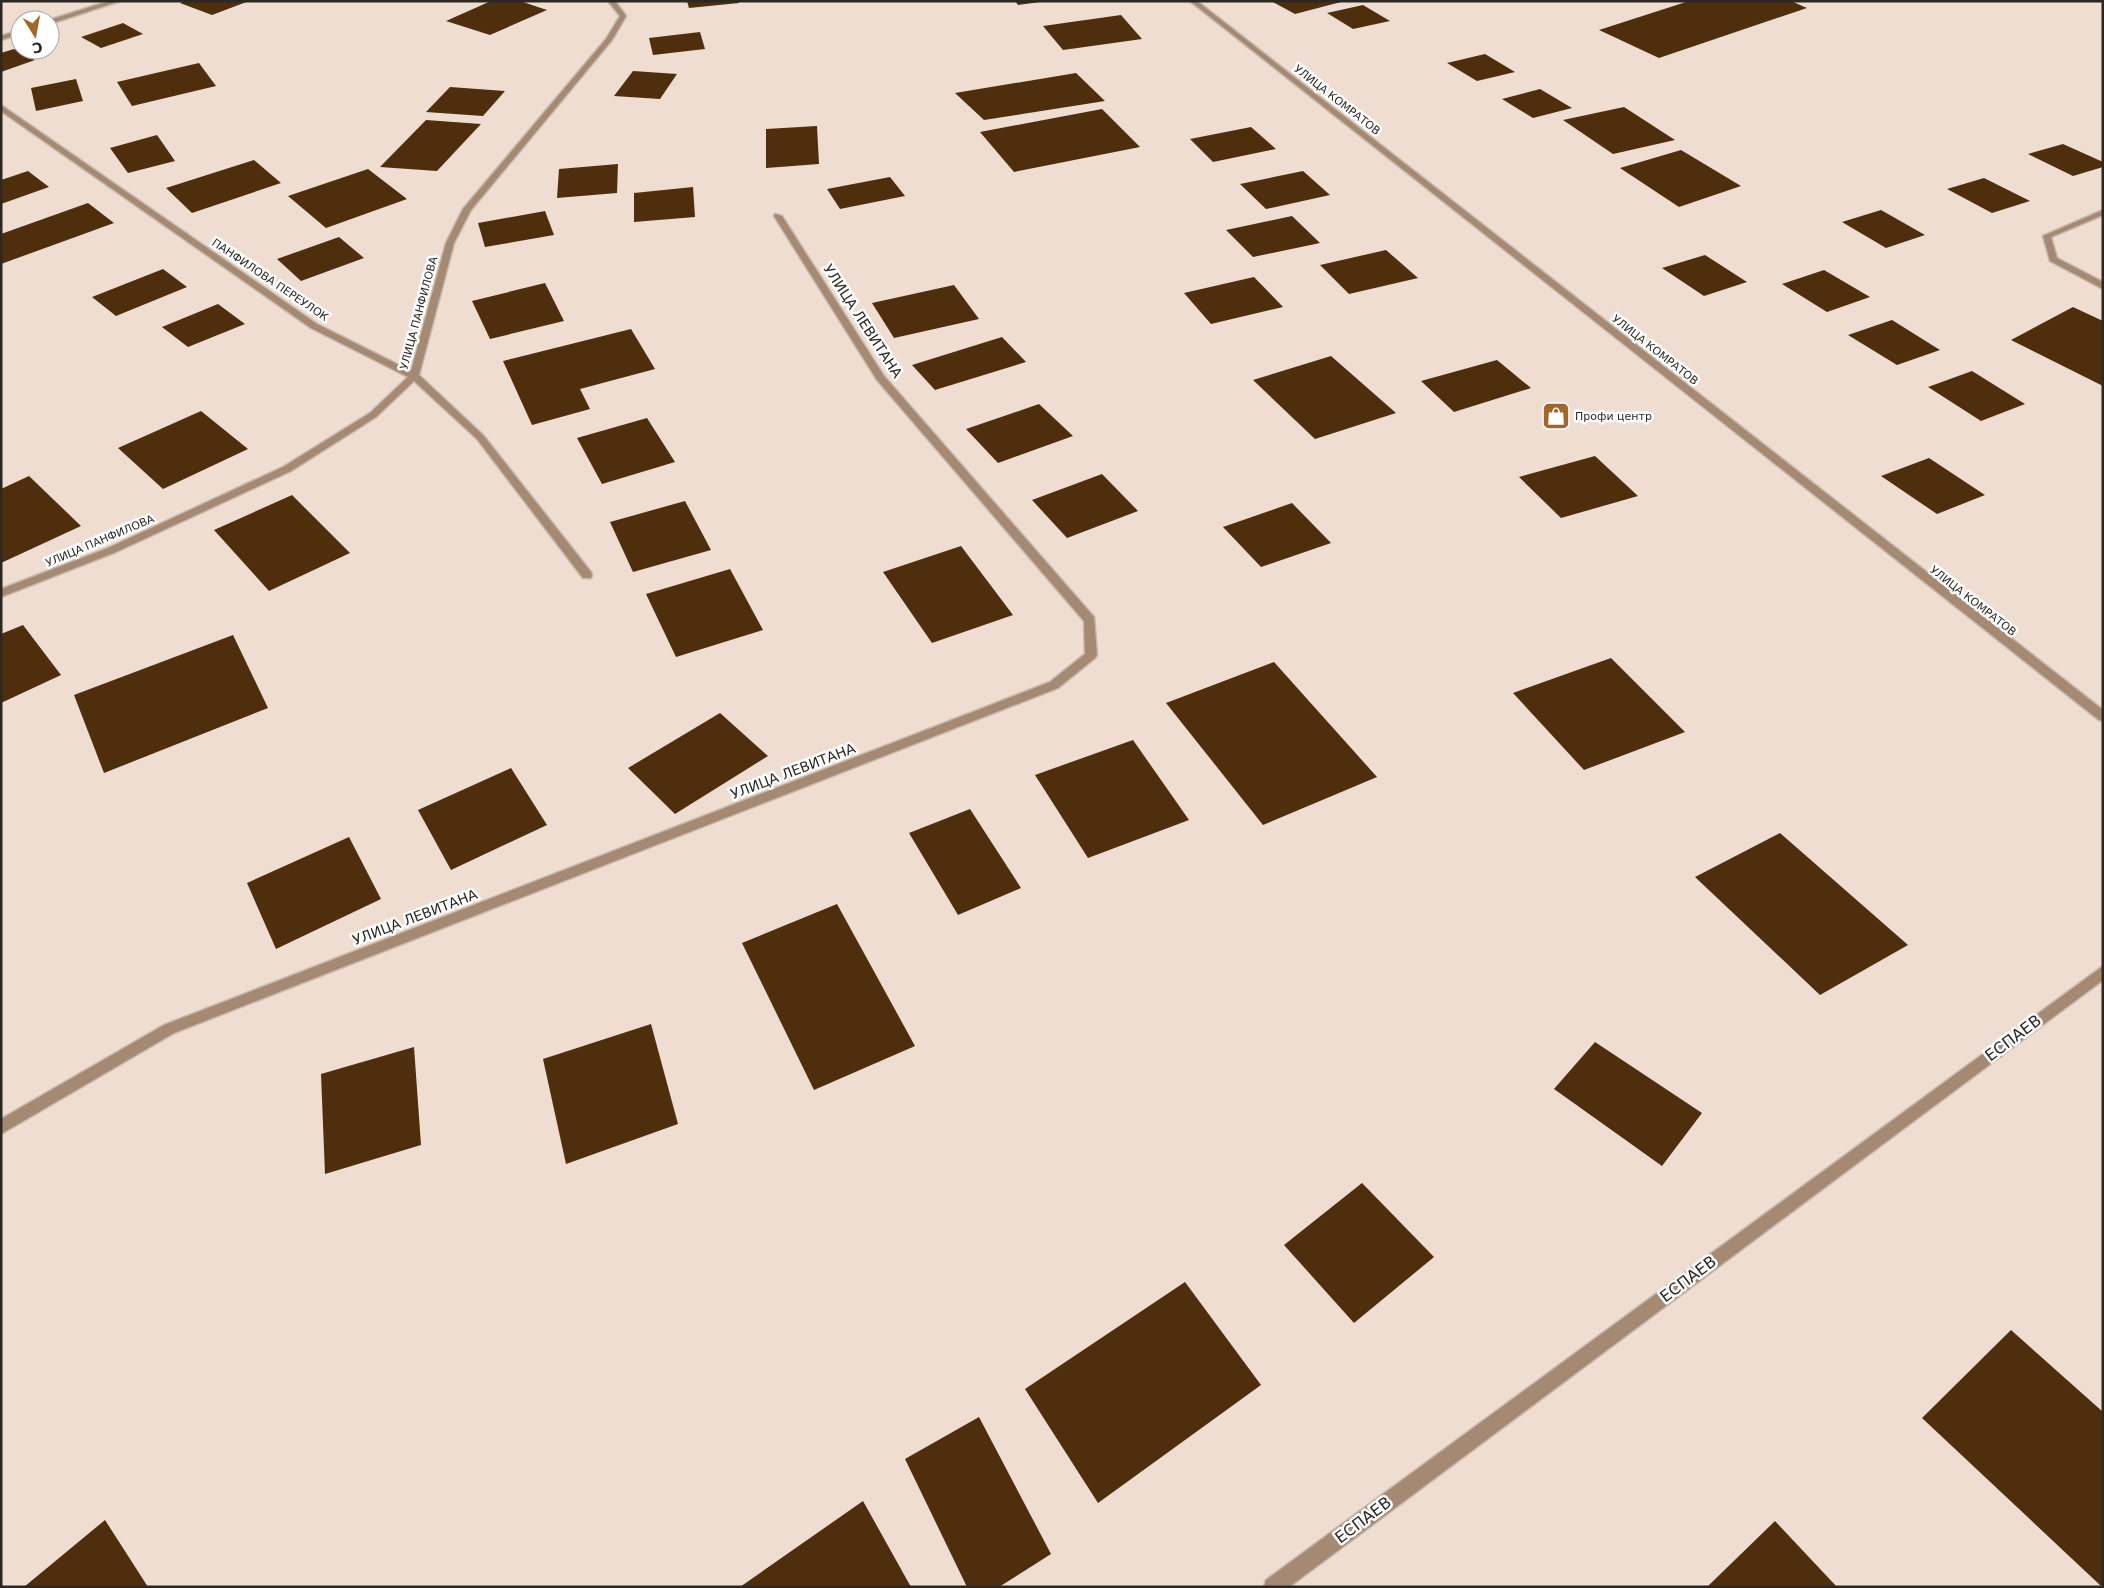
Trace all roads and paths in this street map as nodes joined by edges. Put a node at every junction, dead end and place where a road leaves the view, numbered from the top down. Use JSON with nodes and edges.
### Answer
{"nodes":[{"id":1,"x":117,"y":1,"type":"edge"},
{"id":2,"x":611,"y":1,"type":"edge"},
{"id":3,"x":1193,"y":1,"type":"edge"},
{"id":4,"x":60,"y":19,"type":"edge"},
{"id":5,"x":1,"y":107,"type":"edge"},
{"id":6,"x":2103,"y":212,"type":"edge"},
{"id":7,"x":778,"y":216,"type":"dead end"},
{"id":8,"x":2103,"y":286,"type":"edge"},
{"id":9,"x":414,"y":376,"type":"junction"},
{"id":10,"x":587,"y":575,"type":"dead end"},
{"id":11,"x":1,"y":593,"type":"edge"},
{"id":12,"x":2103,"y":717,"type":"edge"},
{"id":13,"x":2103,"y":972,"type":"edge"},
{"id":14,"x":1,"y":1127,"type":"edge"},
{"id":15,"x":1273,"y":1587,"type":"edge"}],
"edges":[{"from":1,"to":4,"type":"street"},
{"from":2,"to":9,"type":"street","name":"УЛИЦА ПАНФИЛОВА"},
{"from":3,"to":12,"type":"street","name":"УЛИЦА КОМРАТОВ"},
{"from":5,"to":9,"type":"street","name":"ПАНФИЛОВА ПЕРЕУЛОК"},
{"from":6,"to":8,"type":"street"},
{"from":7,"to":14,"type":"street","name":"УЛИЦА ЛЕВИТАНА"},
{"from":9,"to":10,"type":"street","name":"ПАНФИЛОВА ПЕРЕУЛОК"},
{"from":9,"to":11,"type":"street","name":"УЛИЦА ПАНФИЛОВА"},
{"from":13,"to":15,"type":"street","name":"ЕСПАЕВ"}]}
